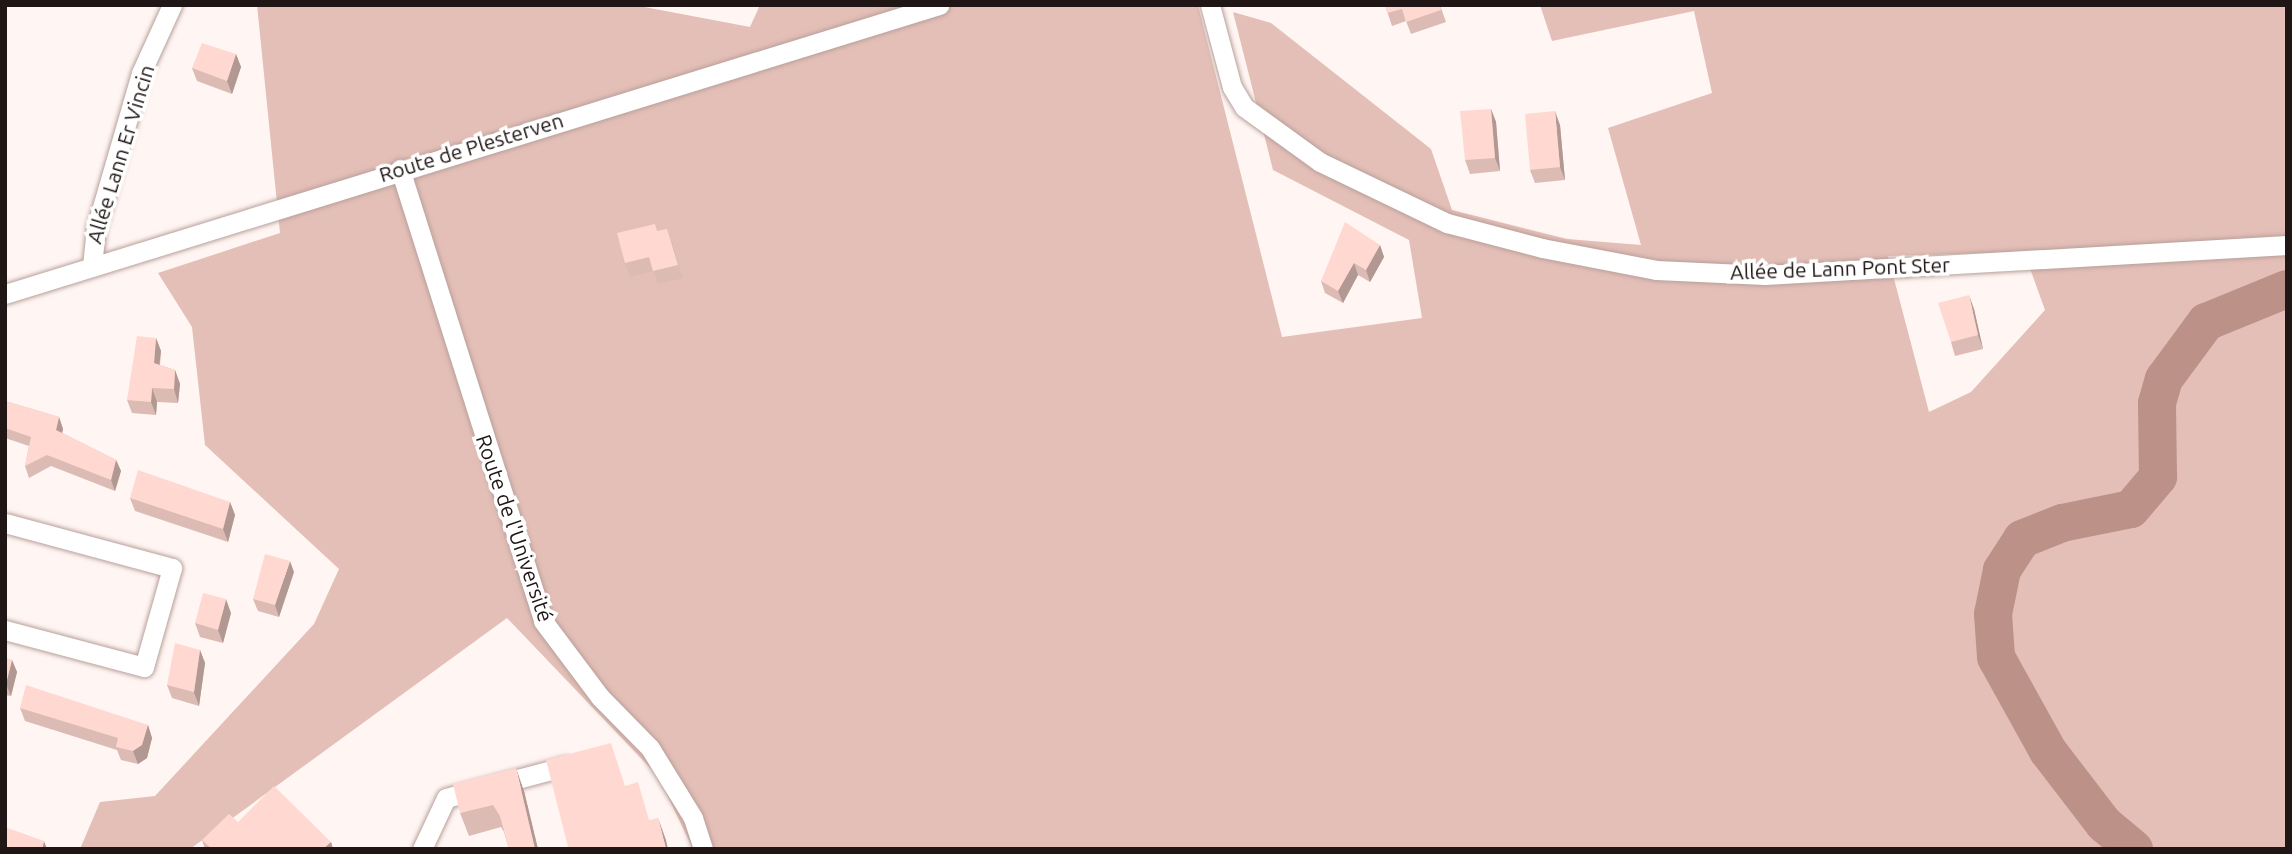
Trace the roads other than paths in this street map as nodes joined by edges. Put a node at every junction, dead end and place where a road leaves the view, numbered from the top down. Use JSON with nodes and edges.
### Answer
{"nodes":[{"id":1,"x":172,"y":5,"type":"edge"},
{"id":2,"x":939,"y":5,"type":"edge"},
{"id":3,"x":1210,"y":5,"type":"edge"},
{"id":4,"x":400,"y":169,"type":"junction"},
{"id":5,"x":2287,"y":245,"type":"edge"},
{"id":6,"x":92,"y":266,"type":"junction"},
{"id":7,"x":5,"y":294,"type":"edge"},
{"id":8,"x":5,"y":523,"type":"edge"},
{"id":9,"x":5,"y":630,"type":"edge"},
{"id":10,"x":566,"y":766,"type":"edge"},
{"id":11,"x":422,"y":849,"type":"edge"},
{"id":12,"x":703,"y":849,"type":"edge"}],
"edges":[{"from":1,"to":6,"type":"street","name":"Allée Lann Er Vincin"},
{"from":2,"to":4,"type":"street","name":"Route de Plesterven"},
{"from":3,"to":5,"type":"street","name":"Allée de Lann Pont Ster"},
{"from":4,"to":6,"type":"street","name":"Route de Plesterven"},
{"from":4,"to":12,"type":"street","name":"Route de l'Université"},
{"from":6,"to":7,"type":"street","name":"Route de Plesterven"},
{"from":8,"to":9,"type":"street"},
{"from":10,"to":11,"type":"street"}]}
